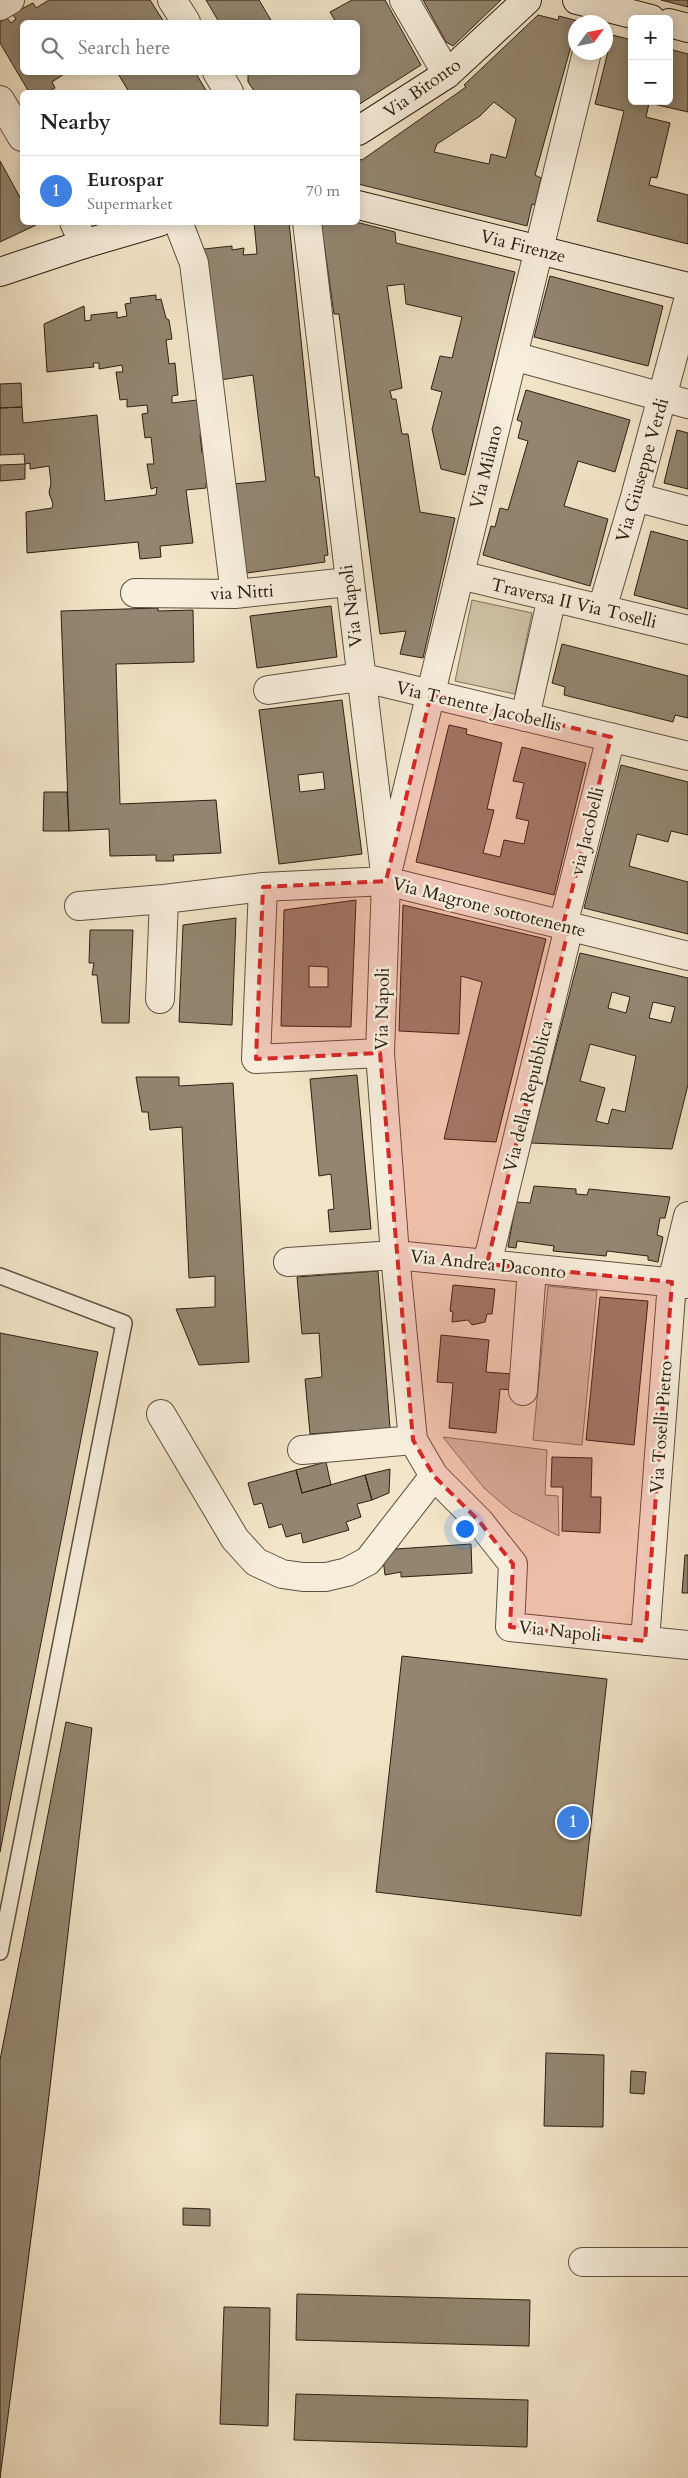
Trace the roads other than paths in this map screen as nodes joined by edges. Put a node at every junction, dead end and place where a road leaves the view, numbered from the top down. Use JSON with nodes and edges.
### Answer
{"nodes":[{"id":1,"x":10,"y":0,"type":"edge"},
{"id":2,"x":172,"y":0,"type":"edge"},
{"id":3,"x":404,"y":0,"type":"edge"},
{"id":4,"x":527,"y":0,"type":"edge"},
{"id":5,"x":0,"y":6,"type":"edge"},
{"id":6,"x":590,"y":9,"type":"edge"},
{"id":7,"x":628,"y":15,"type":"edge"},
{"id":8,"x":185,"y":20,"type":"edge"},
{"id":9,"x":673,"y":24,"type":"edge"},
{"id":10,"x":688,"y":28,"type":"edge"},
{"id":11,"x":586,"y":60,"type":"edge"},
{"id":12,"x":447,"y":74,"type":"junction"},
{"id":13,"x":219,"y":75,"type":"edge"},
{"id":14,"x":229,"y":90,"type":"edge"},
{"id":15,"x":0,"y":100,"type":"edge"},
{"id":16,"x":360,"y":130,"type":"edge"},
{"id":17,"x":20,"y":134,"type":"edge"},
{"id":18,"x":360,"y":205,"type":"edge"},
{"id":19,"x":137,"y":225,"type":"edge"},
{"id":20,"x":179,"y":225,"type":"edge"},
{"id":21,"x":307,"y":225,"type":"edge"},
{"id":22,"x":79,"y":233,"type":"edge"},
{"id":23,"x":540,"y":250,"type":"junction"},
{"id":24,"x":0,"y":272,"type":"edge"},
{"id":25,"x":688,"y":287,"type":"edge"},
{"id":26,"x":688,"y":300,"type":"edge"},
{"id":27,"x":513,"y":356,"type":"junction"},
{"id":28,"x":676,"y":400,"type":"edge"},
{"id":29,"x":636,"y":498,"type":"junction"},
{"id":30,"x":688,"y":510,"type":"edge"},
{"id":31,"x":460,"y":575,"type":"junction"},
{"id":32,"x":348,"y":582,"type":"junction"},
{"id":33,"x":135,"y":593,"type":"dead end"},
{"id":34,"x":236,"y":594,"type":"junction"},
{"id":35,"x":552,"y":598,"type":"junction"},
{"id":36,"x":602,"y":609,"type":"junction"},
{"id":37,"x":688,"y":630,"type":"edge"},
{"id":38,"x":360,"y":677,"type":"junction"},
{"id":39,"x":268,"y":690,"type":"dead end"},
{"id":40,"x":431,"y":694,"type":"junction"},
{"id":41,"x":525,"y":717,"type":"junction"},
{"id":42,"x":611,"y":738,"type":"junction"},
{"id":43,"x":688,"y":756,"type":"edge"},
{"id":44,"x":386,"y":881,"type":"junction"},
{"id":45,"x":263,"y":887,"type":"junction"},
{"id":46,"x":164,"y":899,"type":"junction"},
{"id":47,"x":79,"y":906,"type":"dead end"},
{"id":48,"x":566,"y":926,"type":"junction"},
{"id":49,"x":688,"y":956,"type":"edge"},
{"id":50,"x":160,"y":999,"type":"dead end"},
{"id":51,"x":380,"y":1053,"type":"junction"},
{"id":52,"x":688,"y":1216,"type":"edge"},
{"id":53,"x":396,"y":1255,"type":"junction"},
{"id":54,"x":288,"y":1262,"type":"dead end"},
{"id":55,"x":487,"y":1264,"type":"junction"},
{"id":56,"x":532,"y":1269,"type":"junction"},
{"id":57,"x":0,"y":1276,"type":"edge"},
{"id":58,"x":680,"y":1283,"type":"edge"},
{"id":59,"x":523,"y":1391,"type":"dead end"},
{"id":60,"x":161,"y":1414,"type":"dead end"},
{"id":61,"x":413,"y":1440,"type":"junction"},
{"id":62,"x":302,"y":1450,"type":"dead end"},
{"id":63,"x":434,"y":1476,"type":"junction"},
{"id":64,"x":645,"y":1641,"type":"junction"},
{"id":65,"x":688,"y":1645,"type":"edge"},
{"id":66,"x":0,"y":1952,"type":"edge"},
{"id":67,"x":583,"y":2262,"type":"dead end"},
{"id":68,"x":688,"y":2262,"type":"edge"}],
"edges":[{"from":1,"to":5,"type":"street"},
{"from":2,"to":8,"type":"street"},
{"from":3,"to":12,"type":"street"},
{"from":4,"to":12,"type":"street","name":"Via Bitonto"},
{"from":6,"to":7,"type":"street"},
{"from":9,"to":10,"type":"street"},
{"from":11,"to":23,"type":"street","name":"Via Milano"},
{"from":12,"to":16,"type":"street","name":"Via Bitonto"},
{"from":13,"to":14,"type":"street"},
{"from":15,"to":17,"type":"street"},
{"from":18,"to":23,"type":"street","name":"Via Firenze"},
{"from":19,"to":22,"type":"street"},
{"from":20,"to":34,"type":"street"},
{"from":21,"to":32,"type":"street","name":"Via Napoli"},
{"from":22,"to":24,"type":"street"},
{"from":23,"to":25,"type":"street","name":"Via Firenze"},
{"from":23,"to":27,"type":"street","name":"Via Milano"},
{"from":26,"to":28,"type":"street","name":"Via Giuseppe Verdi"},
{"from":27,"to":28,"type":"street"},
{"from":27,"to":31,"type":"street","name":"Via Milano"},
{"from":28,"to":29,"type":"street","name":"Via Giuseppe Verdi"},
{"from":29,"to":30,"type":"street"},
{"from":29,"to":36,"type":"street","name":"Via Giuseppe Verdi"},
{"from":31,"to":35,"type":"street","name":"Traversa II Via Toselli"},
{"from":31,"to":40,"type":"street","name":"Via Milano"},
{"from":32,"to":34,"type":"street","name":"via Nitti"},
{"from":32,"to":38,"type":"street","name":"Via Napoli"},
{"from":33,"to":34,"type":"street","name":"via Nitti"},
{"from":35,"to":36,"type":"street","name":"Traversa II Via Toselli"},
{"from":35,"to":41,"type":"street"},
{"from":36,"to":37,"type":"street","name":"Traversa II Via Toselli"},
{"from":38,"to":39,"type":"street","name":"Via Tenente Jacobellis"},
{"from":38,"to":40,"type":"street","name":"Via Tenente Jacobellis"},
{"from":38,"to":44,"type":"street","name":"Via Napoli"},
{"from":40,"to":41,"type":"street","name":"Via Tenente Jacobellis"},
{"from":40,"to":44,"type":"street","name":"Via Milano"},
{"from":41,"to":42,"type":"street","name":"Via Tenente Jacobellis"},
{"from":42,"to":43,"type":"street","name":"Via Tenente Jacobellis"},
{"from":42,"to":48,"type":"street","name":"via Jacobelli"},
{"from":44,"to":45,"type":"street","name":"Via Magrone sottotenente"},
{"from":44,"to":48,"type":"street","name":"Via Magrone sottotenente"},
{"from":44,"to":51,"type":"street","name":"Via Napoli"},
{"from":45,"to":46,"type":"street","name":"Via Magrone sottotenente"},
{"from":45,"to":51,"type":"street"},
{"from":46,"to":47,"type":"street","name":"Via Magrone sottotenente"},
{"from":46,"to":50,"type":"street"},
{"from":48,"to":49,"type":"street","name":"Via Magrone sottotenente"},
{"from":48,"to":55,"type":"street","name":"Via della Repubblica"},
{"from":51,"to":53,"type":"street","name":"Via Napoli"},
{"from":52,"to":58,"type":"street","name":"Via Toselli Pietro"},
{"from":53,"to":54,"type":"street","name":"Via Andrea Daconto"},
{"from":53,"to":55,"type":"street","name":"Via Andrea Daconto"},
{"from":53,"to":61,"type":"street","name":"Via Napoli"},
{"from":55,"to":56,"type":"street","name":"Via Andrea Daconto"},
{"from":56,"to":58,"type":"street","name":"Via Andrea Daconto"},
{"from":56,"to":59,"type":"street"},
{"from":57,"to":66,"type":"lane"},
{"from":58,"to":64,"type":"street","name":"Via Toselli Pietro"},
{"from":60,"to":63,"type":"street"},
{"from":61,"to":62,"type":"street"},
{"from":61,"to":63,"type":"street","name":"Via Napoli"},
{"from":63,"to":64,"type":"street","name":"Via Napoli"},
{"from":64,"to":65,"type":"street","name":"Via Napoli"},
{"from":67,"to":68,"type":"street"}]}
